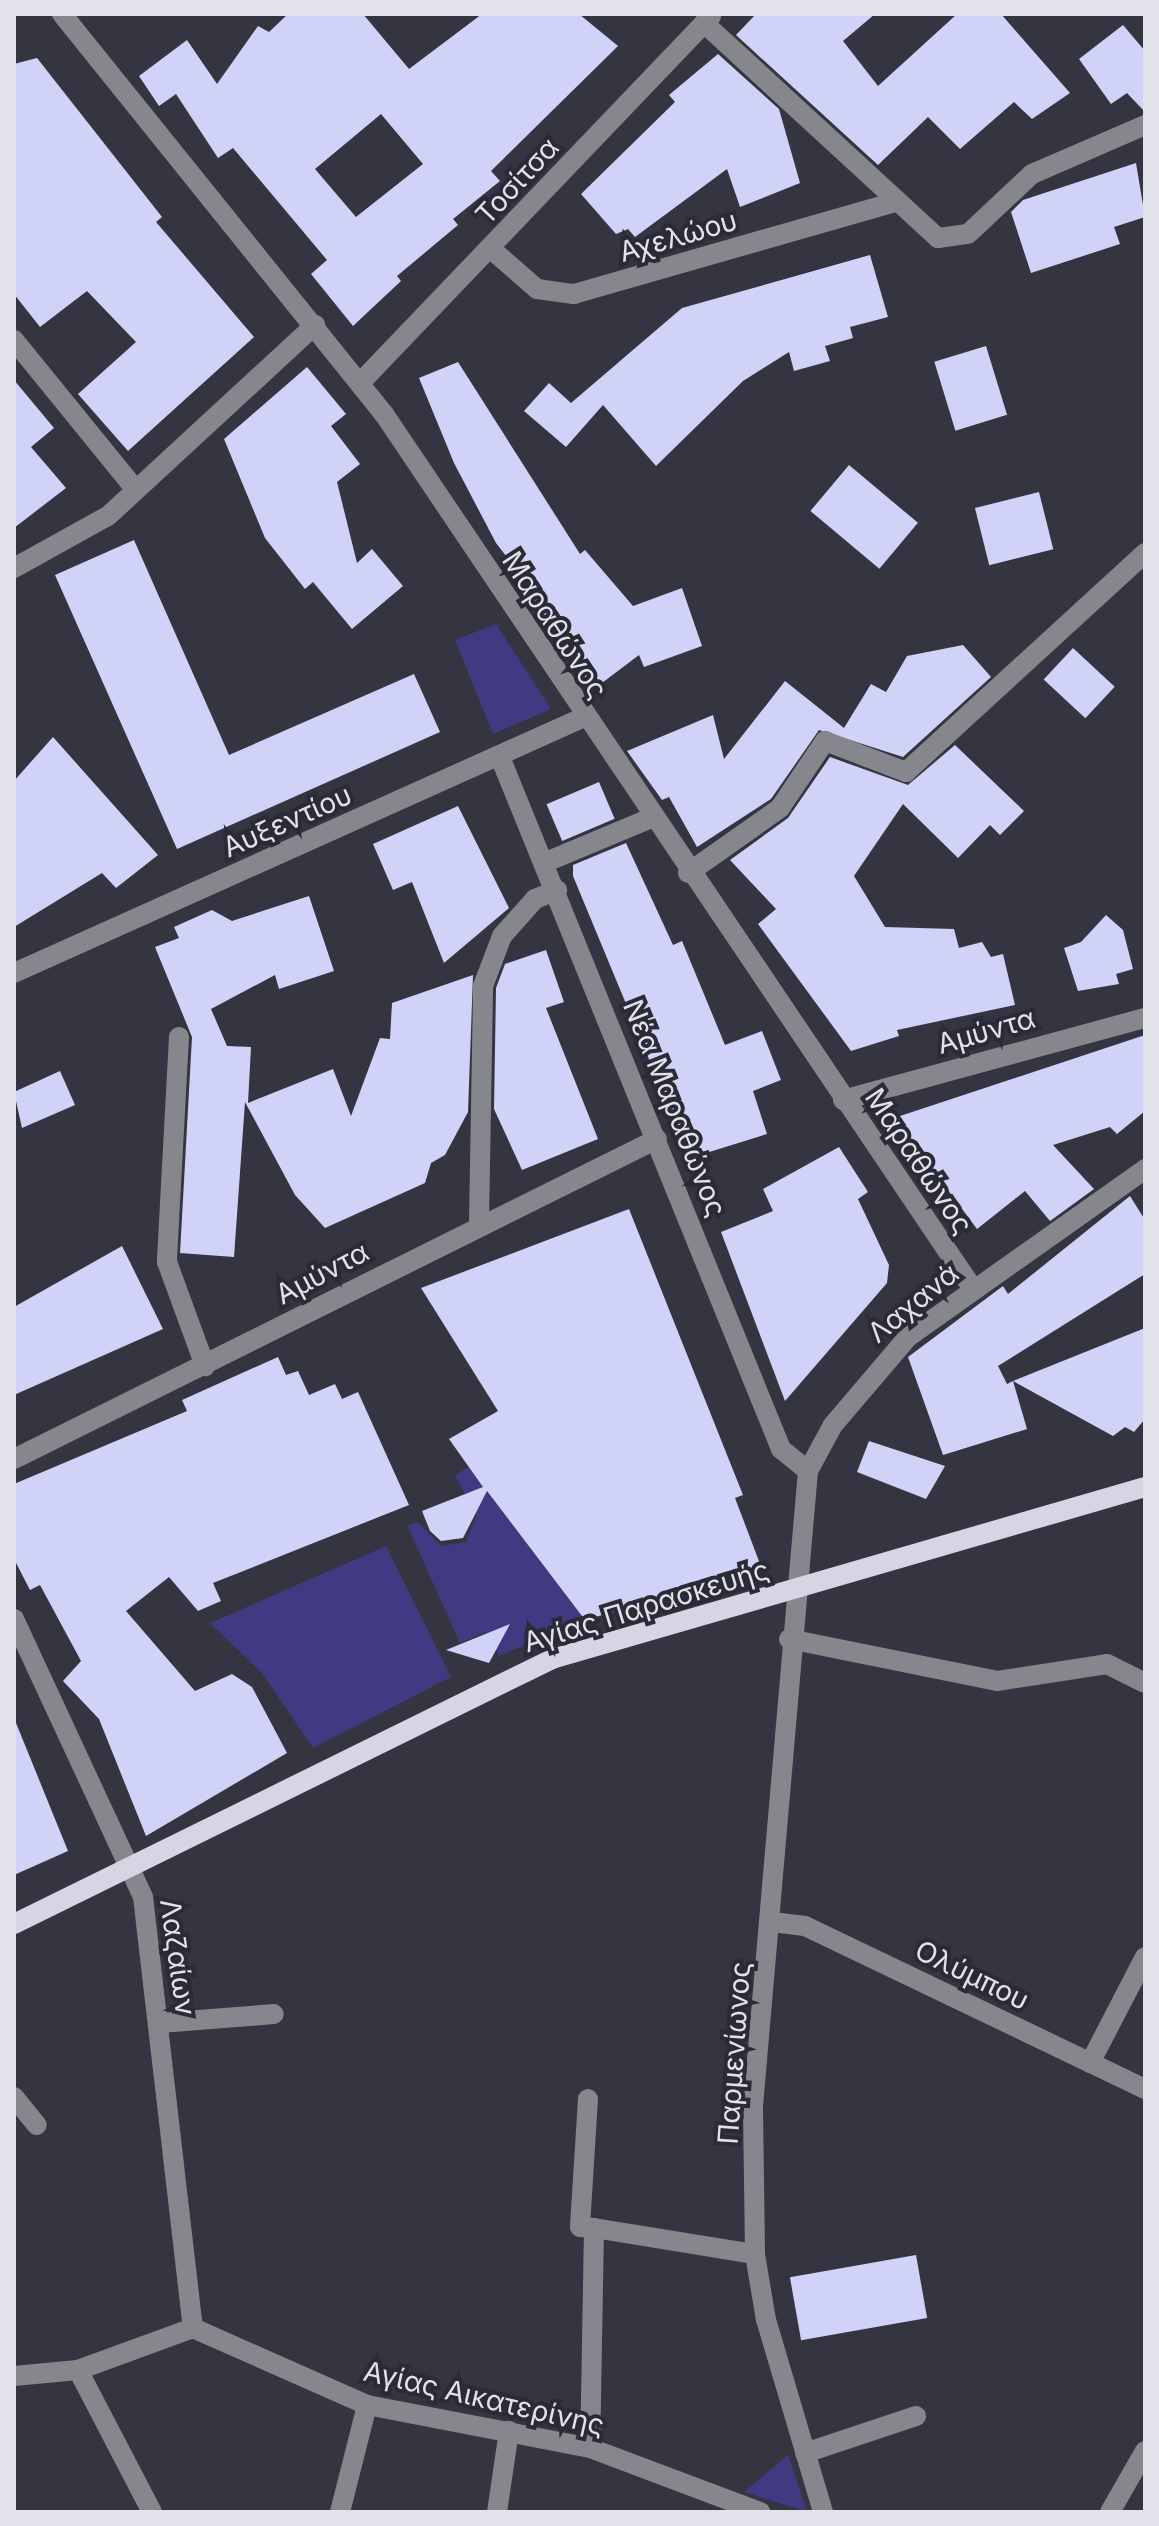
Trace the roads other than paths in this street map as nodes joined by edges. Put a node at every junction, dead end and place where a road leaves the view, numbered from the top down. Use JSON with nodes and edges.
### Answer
{"nodes":[{"id":1,"x":62,"y":14,"type":"edge"},
{"id":2,"x":708,"y":19,"type":"edge"},
{"id":3,"x":1145,"y":125,"type":"edge"},
{"id":4,"x":892,"y":203,"type":"junction"},
{"id":5,"x":491,"y":249,"type":"junction"},
{"id":6,"x":315,"y":325,"type":"junction"},
{"id":7,"x":14,"y":340,"type":"edge"},
{"id":8,"x":360,"y":383,"type":"junction"},
{"id":9,"x":136,"y":490,"type":"junction"},
{"id":10,"x":1140,"y":554,"type":"edge"},
{"id":11,"x":14,"y":568,"type":"edge"},
{"id":12,"x":582,"y":718,"type":"junction"},
{"id":13,"x":500,"y":757,"type":"junction"},
{"id":14,"x":651,"y":818,"type":"junction"},
{"id":15,"x":546,"y":862,"type":"junction"},
{"id":16,"x":688,"y":873,"type":"junction"},
{"id":17,"x":557,"y":890,"type":"junction"},
{"id":18,"x":14,"y":973,"type":"edge"},
{"id":19,"x":1145,"y":1018,"type":"edge"},
{"id":20,"x":179,"y":1037,"type":"dead end"},
{"id":21,"x":843,"y":1100,"type":"junction"},
{"id":22,"x":657,"y":1139,"type":"junction"},
{"id":23,"x":1145,"y":1169,"type":"edge"},
{"id":24,"x":479,"y":1222,"type":"junction"},
{"id":25,"x":973,"y":1289,"type":"junction"},
{"id":26,"x":205,"y":1366,"type":"junction"},
{"id":27,"x":14,"y":1459,"type":"edge"},
{"id":28,"x":808,"y":1471,"type":"junction"},
{"id":29,"x":1145,"y":1487,"type":"edge"},
{"id":30,"x":793,"y":1589,"type":"junction"},
{"id":31,"x":14,"y":1619,"type":"edge"},
{"id":32,"x":789,"y":1639,"type":"junction"},
{"id":33,"x":1145,"y":1683,"type":"edge"},
{"id":34,"x":133,"y":1870,"type":"junction"},
{"id":35,"x":772,"y":1922,"type":"junction"},
{"id":36,"x":14,"y":1924,"type":"edge"},
{"id":37,"x":1145,"y":1957,"type":"edge"},
{"id":38,"x":274,"y":2014,"type":"dead end"},
{"id":39,"x":160,"y":2023,"type":"junction"},
{"id":40,"x":1090,"y":2063,"type":"junction"},
{"id":41,"x":1145,"y":2089,"type":"edge"},
{"id":42,"x":14,"y":2097,"type":"edge"},
{"id":43,"x":588,"y":2099,"type":"dead end"},
{"id":44,"x":37,"y":2125,"type":"dead end"},
{"id":45,"x":594,"y":2228,"type":"junction"},
{"id":46,"x":755,"y":2254,"type":"junction"},
{"id":47,"x":193,"y":2328,"type":"junction"},
{"id":48,"x":78,"y":2370,"type":"junction"},
{"id":49,"x":14,"y":2376,"type":"edge"},
{"id":50,"x":367,"y":2405,"type":"junction"},
{"id":51,"x":916,"y":2416,"type":"dead end"},
{"id":52,"x":509,"y":2431,"type":"junction"},
{"id":53,"x":590,"y":2448,"type":"junction"},
{"id":54,"x":1145,"y":2451,"type":"edge"},
{"id":55,"x":805,"y":2453,"type":"junction"},
{"id":56,"x":152,"y":2512,"type":"edge"},
{"id":57,"x":340,"y":2512,"type":"edge"},
{"id":58,"x":497,"y":2512,"type":"edge"},
{"id":59,"x":760,"y":2512,"type":"edge"},
{"id":60,"x":823,"y":2512,"type":"edge"},
{"id":61,"x":1110,"y":2512,"type":"edge"}],
"edges":[{"from":1,"to":6,"type":"street","name":"Μαραθώνος"},
{"from":2,"to":4,"type":"street"},
{"from":2,"to":5,"type":"street","name":"Τοσίτσα"},
{"from":3,"to":4,"type":"street"},
{"from":4,"to":5,"type":"street","name":"Αχελώου"},
{"from":5,"to":8,"type":"street","name":"Τοσίτσα"},
{"from":6,"to":8,"type":"street","name":"Μαραθώνος"},
{"from":6,"to":9,"type":"street"},
{"from":7,"to":9,"type":"street"},
{"from":8,"to":12,"type":"street","name":"Μαραθώνος"},
{"from":9,"to":11,"type":"street"},
{"from":10,"to":16,"type":"street"},
{"from":12,"to":13,"type":"street","name":"Αυξεντίου"},
{"from":12,"to":14,"type":"street","name":"Μαραθώνος"},
{"from":13,"to":15,"type":"street","name":"Νέα Μαραθώνος"},
{"from":13,"to":18,"type":"street","name":"Αυξεντίου"},
{"from":14,"to":15,"type":"street"},
{"from":14,"to":16,"type":"street","name":"Μαραθώνος"},
{"from":15,"to":17,"type":"street","name":"Νέα Μαραθώνος"},
{"from":16,"to":21,"type":"street","name":"Μαραθώνος"},
{"from":17,"to":22,"type":"street","name":"Νέα Μαραθώνος"},
{"from":17,"to":24,"type":"street"},
{"from":19,"to":21,"type":"street","name":"Αμύντα"},
{"from":20,"to":26,"type":"street"},
{"from":21,"to":25,"type":"street","name":"Μαραθώνος"},
{"from":22,"to":24,"type":"street","name":"Αμύντα"},
{"from":22,"to":28,"type":"street","name":"Νέα Μαραθώνος"},
{"from":23,"to":25,"type":"street","name":"Λαχανά"},
{"from":24,"to":26,"type":"street","name":"Αμύντα"},
{"from":25,"to":28,"type":"street","name":"Λαχανά"},
{"from":26,"to":27,"type":"street","name":"Αμύντα"},
{"from":28,"to":30,"type":"street","name":"Λαχανά"},
{"from":29,"to":30,"type":"main road","name":"Αγίας Παρασκευής"},
{"from":30,"to":32,"type":"street","name":"Παρμενίωνος"},
{"from":30,"to":34,"type":"main road","name":"Αγίας Παρασκευής"},
{"from":31,"to":34,"type":"street","name":"Λαζαίων"},
{"from":32,"to":33,"type":"street"},
{"from":32,"to":35,"type":"street","name":"Παρμενίωνος"},
{"from":34,"to":36,"type":"main road","name":"Αγίας Παρασκευής"},
{"from":34,"to":39,"type":"street","name":"Λαζαίων"},
{"from":35,"to":40,"type":"street","name":"Ολύμπου"},
{"from":35,"to":46,"type":"street","name":"Παρμενίωνος"},
{"from":37,"to":40,"type":"street"},
{"from":38,"to":39,"type":"street"},
{"from":39,"to":47,"type":"street","name":"Λαζαίων"},
{"from":40,"to":41,"type":"street","name":"Ολύμπου"},
{"from":42,"to":44,"type":"street"},
{"from":43,"to":45,"type":"street"},
{"from":45,"to":46,"type":"street"},
{"from":45,"to":53,"type":"street"},
{"from":46,"to":55,"type":"street","name":"Παρμενίωνος"},
{"from":47,"to":48,"type":"street"},
{"from":47,"to":50,"type":"street","name":"Αγίας Αικατερίνης"},
{"from":48,"to":49,"type":"street"},
{"from":48,"to":56,"type":"street"},
{"from":50,"to":52,"type":"street","name":"Αγίας Αικατερίνης"},
{"from":50,"to":57,"type":"street"},
{"from":51,"to":55,"type":"street"},
{"from":52,"to":53,"type":"street","name":"Αγίας Αικατερίνης"},
{"from":52,"to":58,"type":"street"},
{"from":53,"to":59,"type":"street","name":"Αγίας Αικατερίνης"},
{"from":54,"to":61,"type":"street"},
{"from":55,"to":60,"type":"street","name":"Παρμενίωνος"}]}
